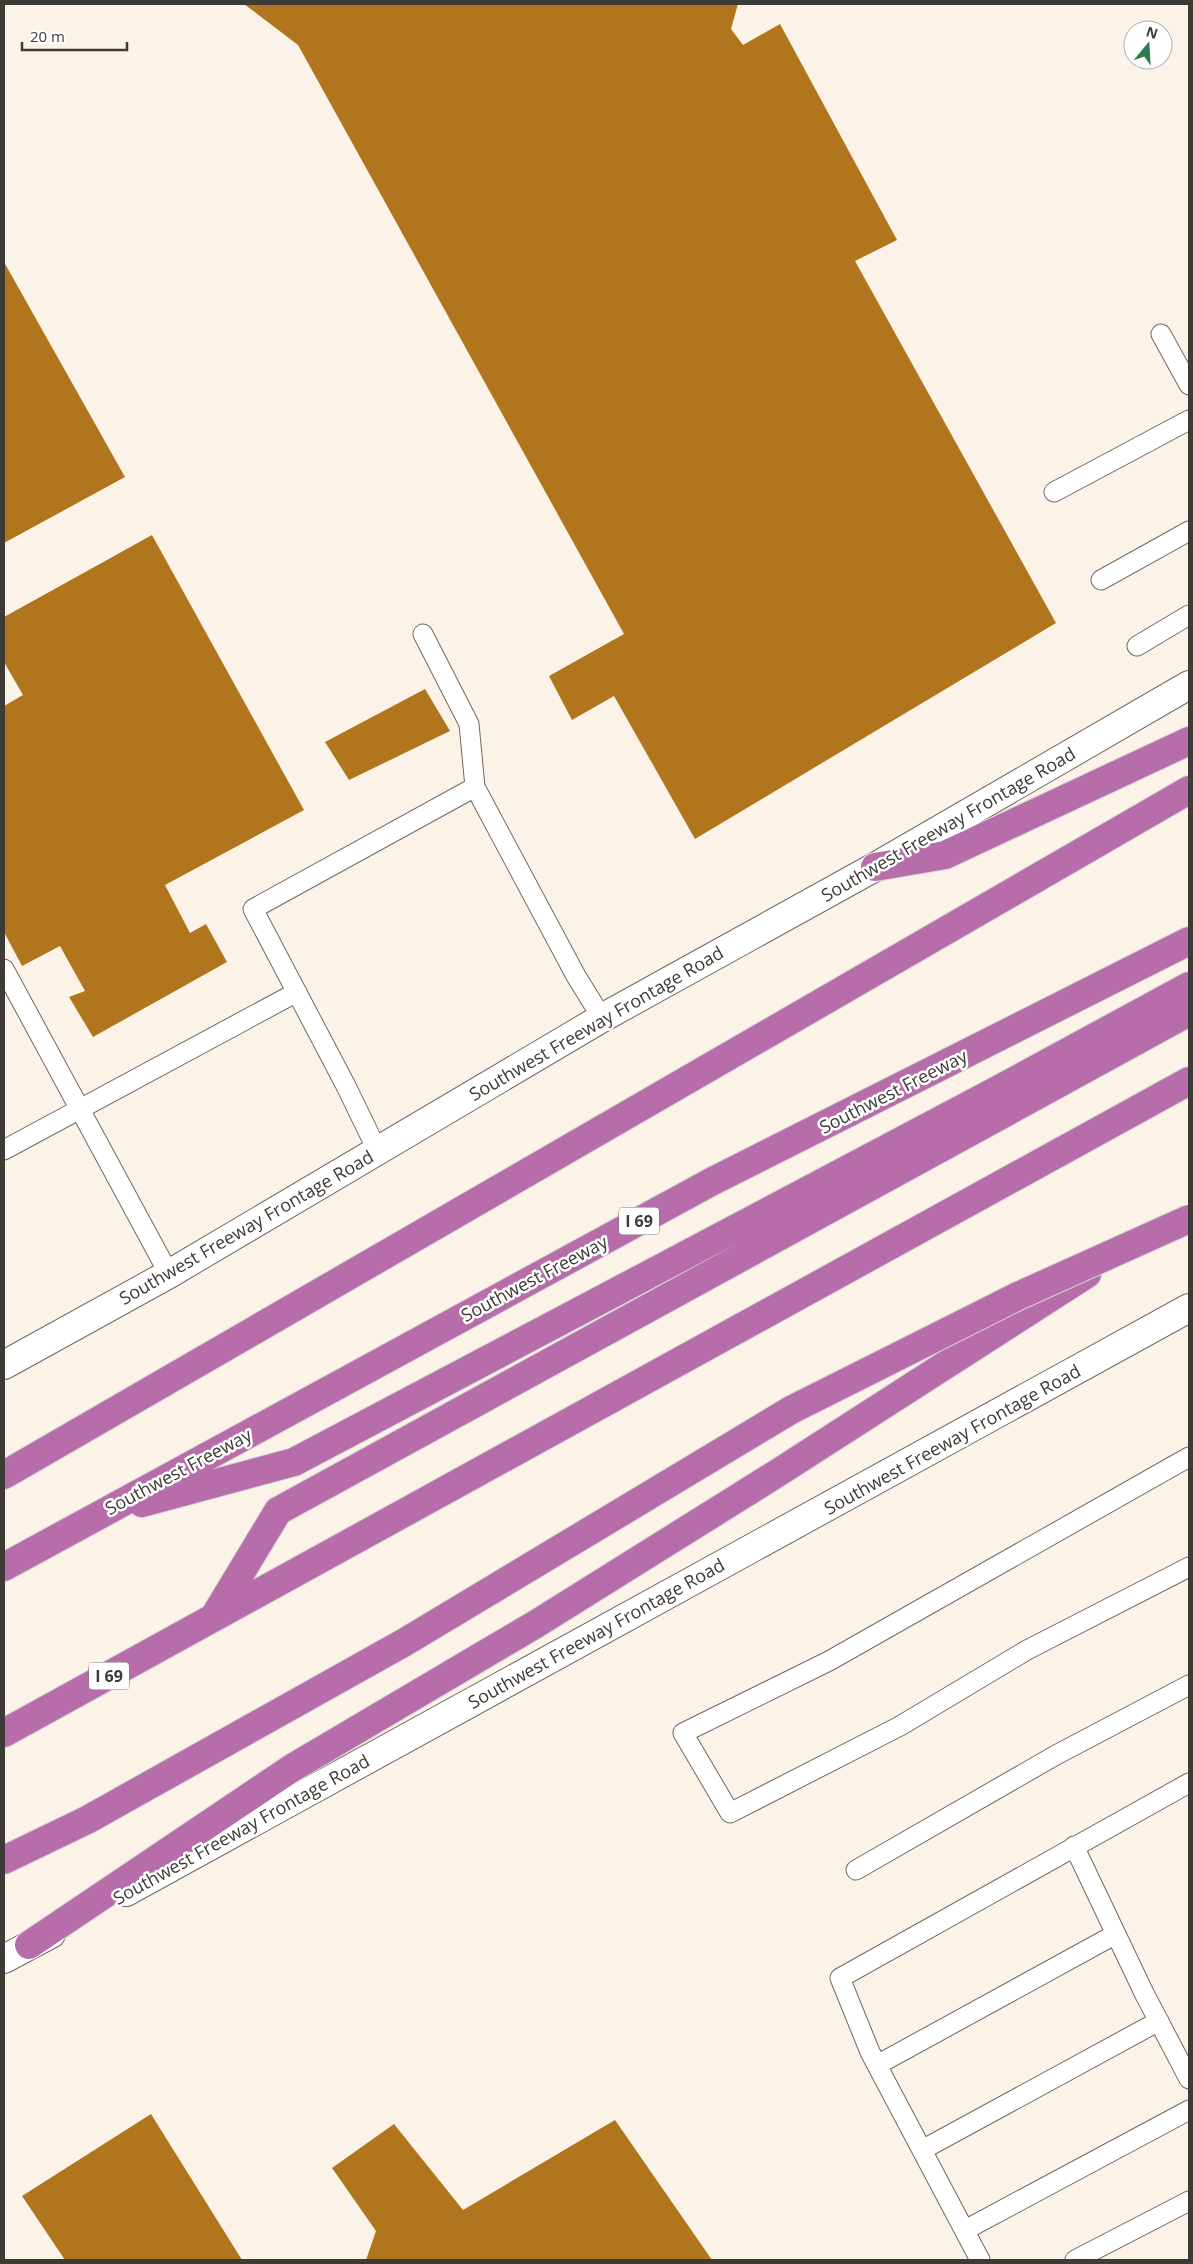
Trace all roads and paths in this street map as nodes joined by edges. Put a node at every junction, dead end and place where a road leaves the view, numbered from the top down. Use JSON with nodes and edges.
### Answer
{"nodes":[{"id":1,"x":1161,"y":334,"type":"dead end"},
{"id":2,"x":1189,"y":385,"type":"edge"},
{"id":3,"x":1189,"y":420,"type":"edge"},
{"id":4,"x":1054,"y":492,"type":"dead end"},
{"id":5,"x":1189,"y":531,"type":"edge"},
{"id":6,"x":1101,"y":580,"type":"dead end"},
{"id":7,"x":1189,"y":614,"type":"edge"},
{"id":8,"x":423,"y":634,"type":"dead end"},
{"id":9,"x":1137,"y":646,"type":"dead end"},
{"id":10,"x":1189,"y":685,"type":"edge"},
{"id":11,"x":1189,"y":741,"type":"edge"},
{"id":12,"x":474,"y":786,"type":"junction"},
{"id":13,"x":1189,"y":790,"type":"edge"},
{"id":14,"x":875,"y":867,"type":"junction"},
{"id":15,"x":1189,"y":941,"type":"edge"},
{"id":16,"x":4,"y":969,"type":"edge"},
{"id":17,"x":1189,"y":986,"type":"edge"},
{"id":18,"x":297,"y":992,"type":"junction"},
{"id":19,"x":1189,"y":1012,"type":"edge"},
{"id":20,"x":602,"y":1018,"type":"junction"},
{"id":21,"x":1189,"y":1080,"type":"edge"},
{"id":22,"x":80,"y":1111,"type":"junction"},
{"id":23,"x":4,"y":1150,"type":"edge"},
{"id":24,"x":377,"y":1150,"type":"junction"},
{"id":25,"x":1189,"y":1208,"type":"edge"},
{"id":26,"x":1189,"y":1219,"type":"edge"},
{"id":27,"x":169,"y":1274,"type":"junction"},
{"id":28,"x":1189,"y":1308,"type":"edge"},
{"id":29,"x":4,"y":1365,"type":"edge"},
{"id":30,"x":1189,"y":1457,"type":"edge"},
{"id":31,"x":4,"y":1475,"type":"edge"},
{"id":32,"x":97,"y":1515,"type":"junction"},
{"id":33,"x":4,"y":1567,"type":"edge"},
{"id":34,"x":1189,"y":1568,"type":"edge"},
{"id":35,"x":214,"y":1618,"type":"junction"},
{"id":36,"x":1189,"y":1685,"type":"edge"},
{"id":37,"x":4,"y":1733,"type":"edge"},
{"id":38,"x":1189,"y":1783,"type":"edge"},
{"id":39,"x":1074,"y":1846,"type":"junction"},
{"id":40,"x":4,"y":1860,"type":"edge"},
{"id":41,"x":856,"y":1870,"type":"dead end"},
{"id":42,"x":1116,"y":1934,"type":"junction"},
{"id":43,"x":30,"y":1945,"type":"junction"},
{"id":44,"x":4,"y":1959,"type":"edge"},
{"id":45,"x":1159,"y":2021,"type":"junction"},
{"id":46,"x":877,"y":2065,"type":"junction"},
{"id":47,"x":1189,"y":2079,"type":"edge"},
{"id":48,"x":1189,"y":2110,"type":"edge"},
{"id":49,"x":922,"y":2150,"type":"junction"},
{"id":50,"x":1189,"y":2201,"type":"edge"},
{"id":51,"x":965,"y":2230,"type":"junction"},
{"id":52,"x":980,"y":2260,"type":"edge"},
{"id":53,"x":1075,"y":2260,"type":"edge"}],
"edges":[{"from":1,"to":2,"type":"lane"},
{"from":3,"to":4,"type":"lane"},
{"from":5,"to":6,"type":"lane"},
{"from":7,"to":9,"type":"lane"},
{"from":8,"to":12,"type":"lane"},
{"from":10,"to":14,"type":"main road","name":"Southwest Freeway Frontage Road"},
{"from":11,"to":14,"type":"highway"},
{"from":12,"to":18,"type":"lane"},
{"from":12,"to":20,"type":"lane"},
{"from":13,"to":31,"type":"highway"},
{"from":14,"to":20,"type":"main road","name":"Southwest Freeway Frontage Road"},
{"from":15,"to":32,"type":"highway","name":"Southwest Freeway","number":"I 69"},
{"from":16,"to":22,"type":"lane"},
{"from":17,"to":32,"type":"highway","name":"Southwest Freeway"},
{"from":18,"to":22,"type":"lane"},
{"from":18,"to":24,"type":"lane"},
{"from":19,"to":35,"type":"highway"},
{"from":20,"to":24,"type":"main road","name":"Southwest Freeway Frontage Road"},
{"from":21,"to":35,"type":"highway","number":"I 69"},
{"from":22,"to":23,"type":"lane"},
{"from":22,"to":27,"type":"lane"},
{"from":24,"to":27,"type":"main road","name":"Southwest Freeway Frontage Road"},
{"from":25,"to":43,"type":"highway"},
{"from":26,"to":40,"type":"highway","bridge":true},
{"from":27,"to":29,"type":"main road","name":"Southwest Freeway Frontage Road"},
{"from":28,"to":43,"type":"main road","name":"Southwest Freeway Frontage Road"},
{"from":30,"to":34,"type":"lane"},
{"from":32,"to":33,"type":"highway","name":"Southwest Freeway","number":"I 69"},
{"from":35,"to":37,"type":"highway","number":"I 69"},
{"from":36,"to":41,"type":"lane"},
{"from":38,"to":39,"type":"lane"},
{"from":39,"to":42,"type":"lane"},
{"from":39,"to":46,"type":"lane"},
{"from":42,"to":45,"type":"lane"},
{"from":42,"to":46,"type":"lane"},
{"from":43,"to":44,"type":"main road","name":"Southwest Freeway Frontage Road"},
{"from":45,"to":47,"type":"lane"},
{"from":45,"to":49,"type":"lane"},
{"from":46,"to":49,"type":"lane"},
{"from":48,"to":51,"type":"lane"},
{"from":49,"to":51,"type":"lane"},
{"from":50,"to":53,"type":"lane"},
{"from":51,"to":52,"type":"lane"}]}
